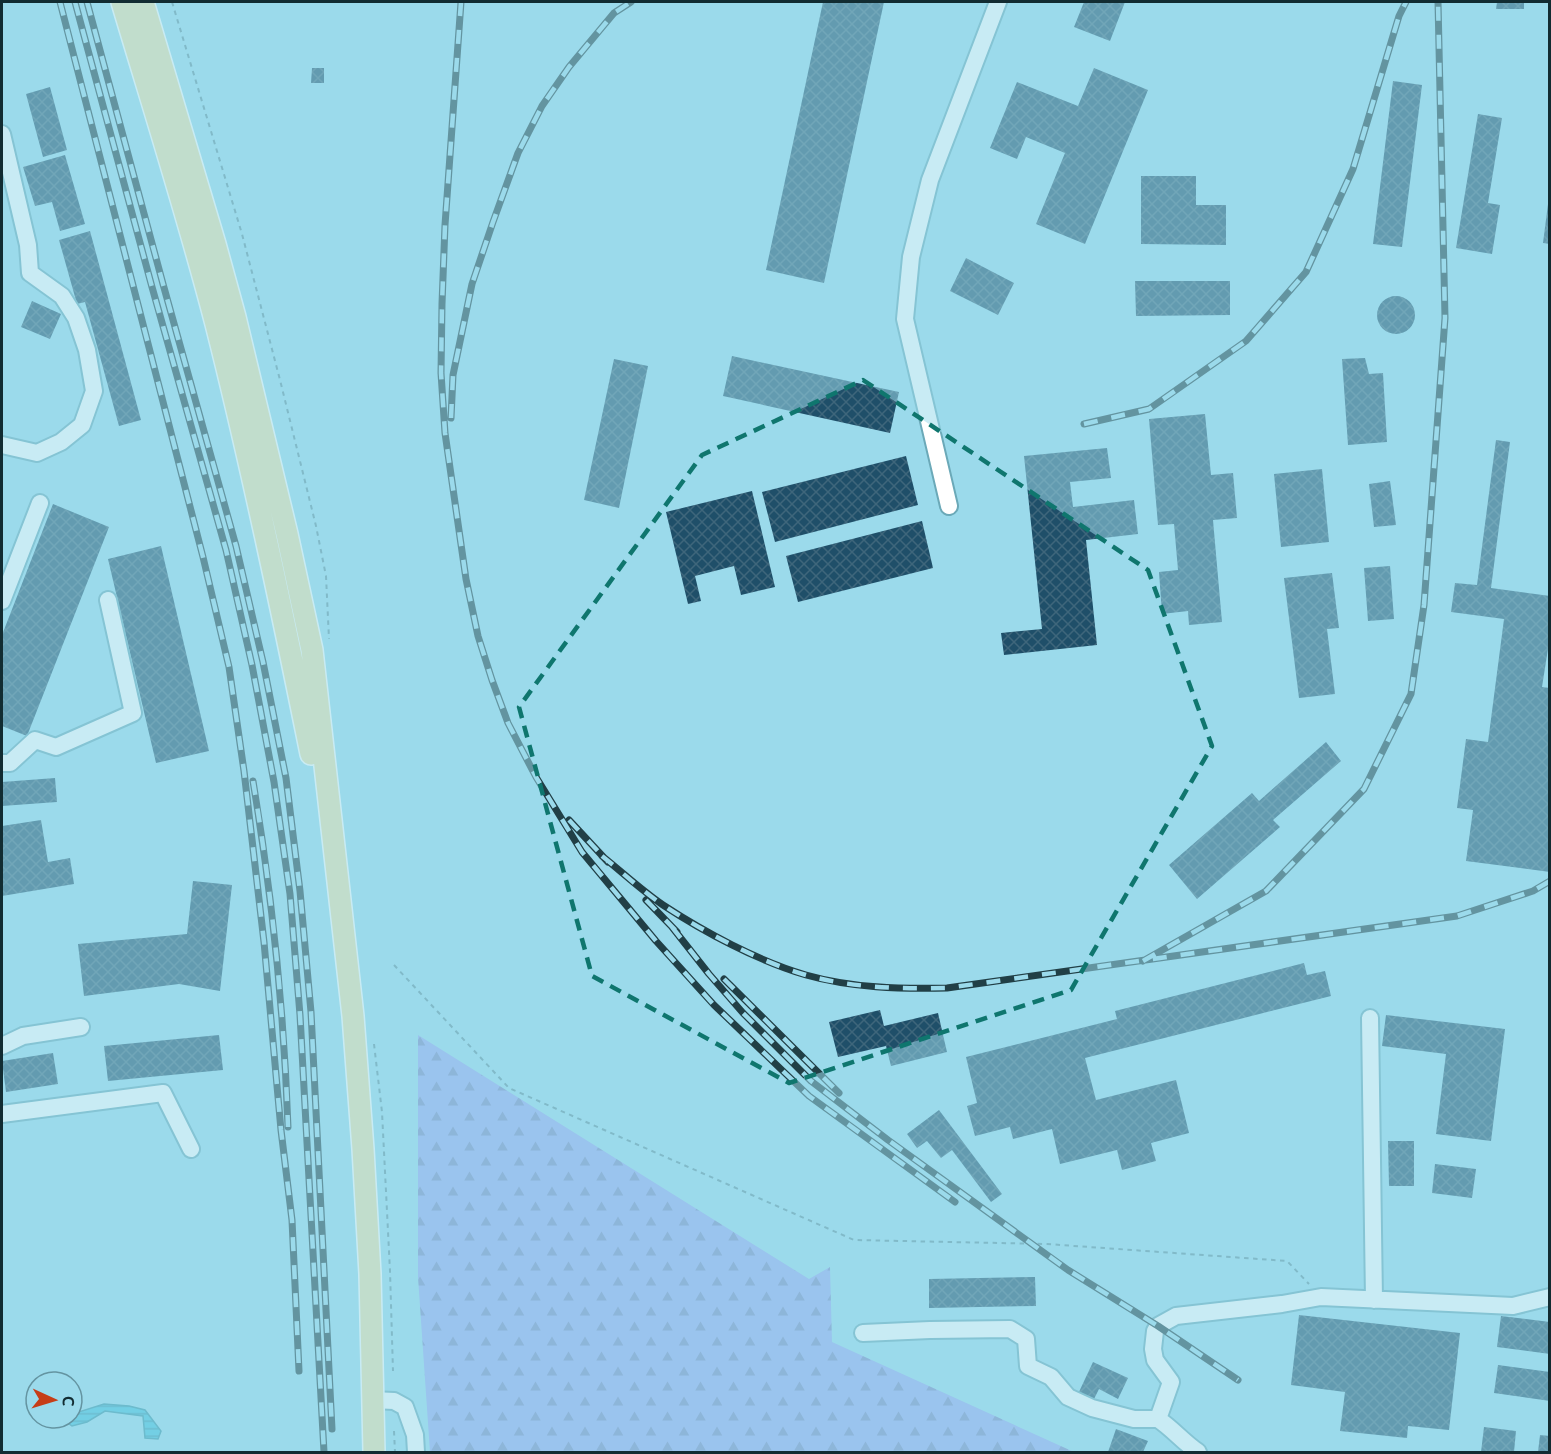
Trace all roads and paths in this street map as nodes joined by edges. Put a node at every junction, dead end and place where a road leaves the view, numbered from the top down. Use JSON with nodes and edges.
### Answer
{"nodes":[{"id":1,"x":122,"y":2,"type":"edge"},
{"id":2,"x":143,"y":2,"type":"edge"},
{"id":3,"x":998,"y":2,"type":"edge"},
{"id":4,"x":2,"y":134,"type":"edge"},
{"id":5,"x":2,"y":445,"type":"edge"},
{"id":6,"x":40,"y":503,"type":"dead end"},
{"id":7,"x":949,"y":506,"type":"dead end"},
{"id":8,"x":108,"y":600,"type":"dead end"},
{"id":9,"x":2,"y":601,"type":"edge"},
{"id":10,"x":2,"y":763,"type":"edge"},
{"id":11,"x":338,"y":886,"type":"junction"},
{"id":12,"x":394,"y":965,"type":"dead end"},
{"id":13,"x":1370,"y":1018,"type":"dead end"},
{"id":14,"x":81,"y":1027,"type":"dead end"},
{"id":15,"x":2,"y":1046,"type":"edge"},
{"id":16,"x":2,"y":1114,"type":"edge"},
{"id":17,"x":191,"y":1149,"type":"dead end"},
{"id":18,"x":1321,"y":1297,"type":"junction"},
{"id":19,"x":1550,"y":1297,"type":"edge"},
{"id":20,"x":1374,"y":1300,"type":"junction"},
{"id":21,"x":863,"y":1333,"type":"dead end"},
{"id":22,"x":372,"y":1400,"type":"junction"},
{"id":23,"x":1158,"y":1419,"type":"junction"},
{"id":24,"x":394,"y":1431,"type":"dead end"},
{"id":25,"x":374,"y":1452,"type":"edge"},
{"id":26,"x":395,"y":1452,"type":"edge"},
{"id":27,"x":416,"y":1452,"type":"edge"},
{"id":28,"x":1198,"y":1452,"type":"edge"}],
"edges":[{"from":1,"to":11,"type":"main road"},
{"from":2,"to":11,"type":"main road"},
{"from":3,"to":7,"type":"street"},
{"from":4,"to":5,"type":"street"},
{"from":6,"to":9,"type":"street"},
{"from":8,"to":10,"type":"street"},
{"from":11,"to":22,"type":"main road"},
{"from":12,"to":18,"type":"path"},
{"from":13,"to":20,"type":"street"},
{"from":14,"to":15,"type":"street"},
{"from":16,"to":17,"type":"street"},
{"from":18,"to":20,"type":"street"},
{"from":18,"to":23,"type":"street"},
{"from":19,"to":20,"type":"street"},
{"from":21,"to":23,"type":"street"},
{"from":22,"to":25,"type":"main road"},
{"from":22,"to":27,"type":"street"},
{"from":23,"to":28,"type":"street"},
{"from":24,"to":26,"type":"path"}]}
